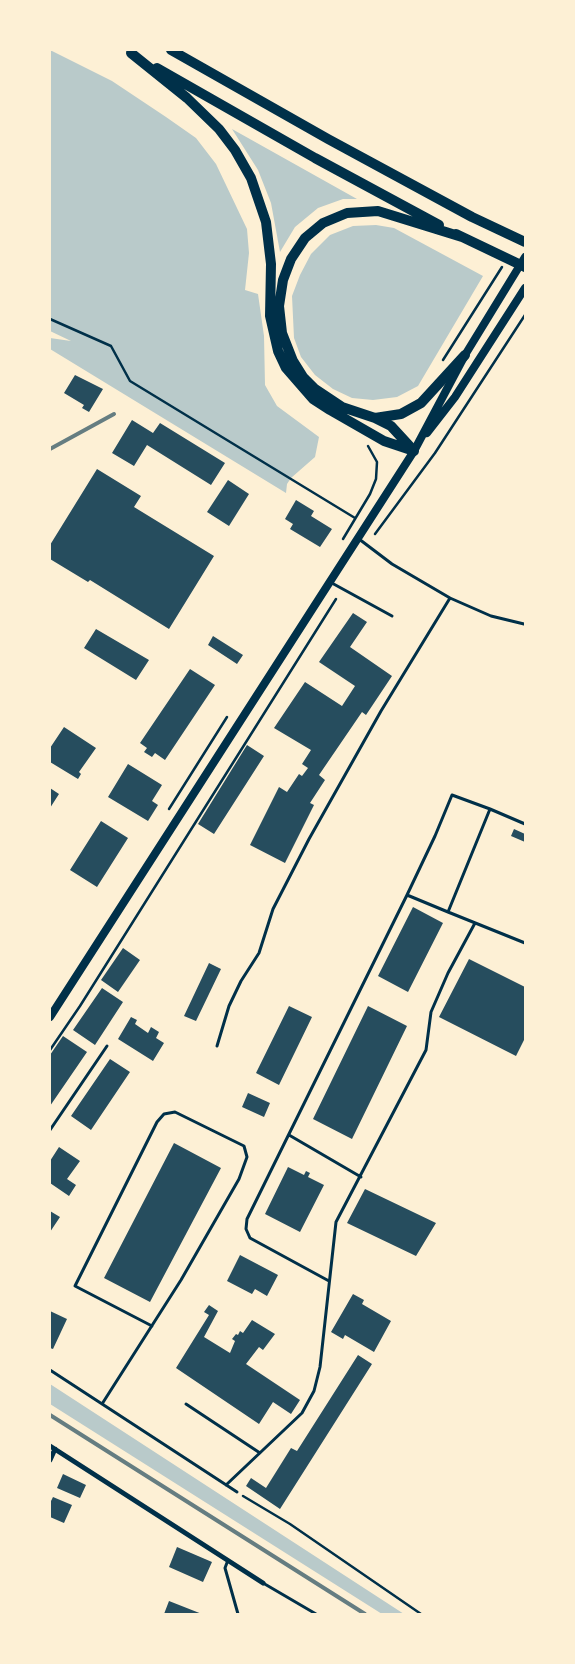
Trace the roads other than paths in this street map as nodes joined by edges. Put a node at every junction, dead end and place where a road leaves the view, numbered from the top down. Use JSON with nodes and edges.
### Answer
{"nodes":[{"id":1,"x":171,"y":50,"type":"edge"},
{"id":2,"x":128,"y":52,"type":"edge"},
{"id":3,"x":462,"y":237,"type":"junction"},
{"id":4,"x":525,"y":242,"type":"edge"},
{"id":5,"x":525,"y":257,"type":"edge"},
{"id":6,"x":525,"y":267,"type":"edge"},
{"id":7,"x":525,"y":288,"type":"edge"},
{"id":8,"x":464,"y":355,"type":"junction"},
{"id":9,"x":375,"y":418,"type":"junction"},
{"id":10,"x":414,"y":451,"type":"junction"},
{"id":11,"x":358,"y":538,"type":"junction"},
{"id":12,"x":329,"y":582,"type":"junction"},
{"id":13,"x":450,"y":598,"type":"junction"},
{"id":14,"x":392,"y":616,"type":"dead end"},
{"id":15,"x":524,"y":624,"type":"dead end"},
{"id":16,"x":490,"y":809,"type":"junction"},
{"id":17,"x":525,"y":824,"type":"edge"},
{"id":18,"x":407,"y":896,"type":"junction"},
{"id":19,"x":448,"y":912,"type":"junction"},
{"id":20,"x":475,"y":923,"type":"junction"},
{"id":21,"x":525,"y":943,"type":"edge"},
{"id":22,"x":50,"y":1017,"type":"edge"},
{"id":23,"x":107,"y":1046,"type":"dead end"},
{"id":24,"x":216,"y":1046,"type":"dead end"},
{"id":25,"x":50,"y":1130,"type":"edge"},
{"id":26,"x":289,"y":1135,"type":"junction"},
{"id":27,"x":361,"y":1176,"type":"junction"},
{"id":28,"x":328,"y":1282,"type":"junction"},
{"id":29,"x":152,"y":1326,"type":"junction"},
{"id":30,"x":50,"y":1370,"type":"edge"},
{"id":31,"x":102,"y":1404,"type":"junction"},
{"id":32,"x":186,"y":1404,"type":"dead end"},
{"id":33,"x":52,"y":1448,"type":"edge"},
{"id":34,"x":260,"y":1453,"type":"junction"},
{"id":35,"x":50,"y":1460,"type":"edge"},
{"id":36,"x":226,"y":1485,"type":"junction"},
{"id":37,"x":237,"y":1492,"type":"road end"},
{"id":38,"x":228,"y":1560,"type":"junction"},
{"id":39,"x":264,"y":1583,"type":"joint"},
{"id":40,"x":238,"y":1614,"type":"edge"},
{"id":41,"x":316,"y":1614,"type":"edge"}],
"edges":[{"from":1,"to":4,"type":"highway"},
{"from":2,"to":3,"type":"highway"},
{"from":2,"to":10,"type":"highway"},
{"from":3,"to":6,"type":"highway"},
{"from":3,"to":9,"type":"highway"},
{"from":5,"to":8,"type":"street"},
{"from":7,"to":10,"type":"street"},
{"from":8,"to":9,"type":"highway"},
{"from":8,"to":10,"type":"street"},
{"from":9,"to":10,"type":"highway"},
{"from":10,"to":11,"type":"street"},
{"from":11,"to":12,"type":"street"},
{"from":11,"to":13,"type":"lane"},
{"from":12,"to":14,"type":"lane"},
{"from":12,"to":22,"type":"street"},
{"from":13,"to":15,"type":"lane"},
{"from":13,"to":24,"type":"lane"},
{"from":16,"to":17,"type":"lane"},
{"from":16,"to":18,"type":"lane"},
{"from":16,"to":19,"type":"lane"},
{"from":18,"to":19,"type":"lane"},
{"from":18,"to":26,"type":"lane"},
{"from":19,"to":20,"type":"lane"},
{"from":20,"to":21,"type":"lane"},
{"from":20,"to":27,"type":"lane"},
{"from":23,"to":25,"type":"lane"},
{"from":26,"to":27,"type":"lane"},
{"from":26,"to":28,"type":"lane"},
{"from":27,"to":28,"type":"lane"},
{"from":28,"to":34,"type":"lane"},
{"from":29,"to":29,"type":"lane"},
{"from":29,"to":31,"type":"lane"},
{"from":30,"to":31,"type":"lane"},
{"from":31,"to":36,"type":"lane"},
{"from":32,"to":34,"type":"lane"},
{"from":33,"to":35,"type":"street"},
{"from":33,"to":38,"type":"street"},
{"from":34,"to":36,"type":"lane"},
{"from":36,"to":37,"type":"lane"},
{"from":38,"to":39,"type":"street"},
{"from":38,"to":40,"type":"lane"},
{"from":39,"to":41,"type":"lane"}]}
